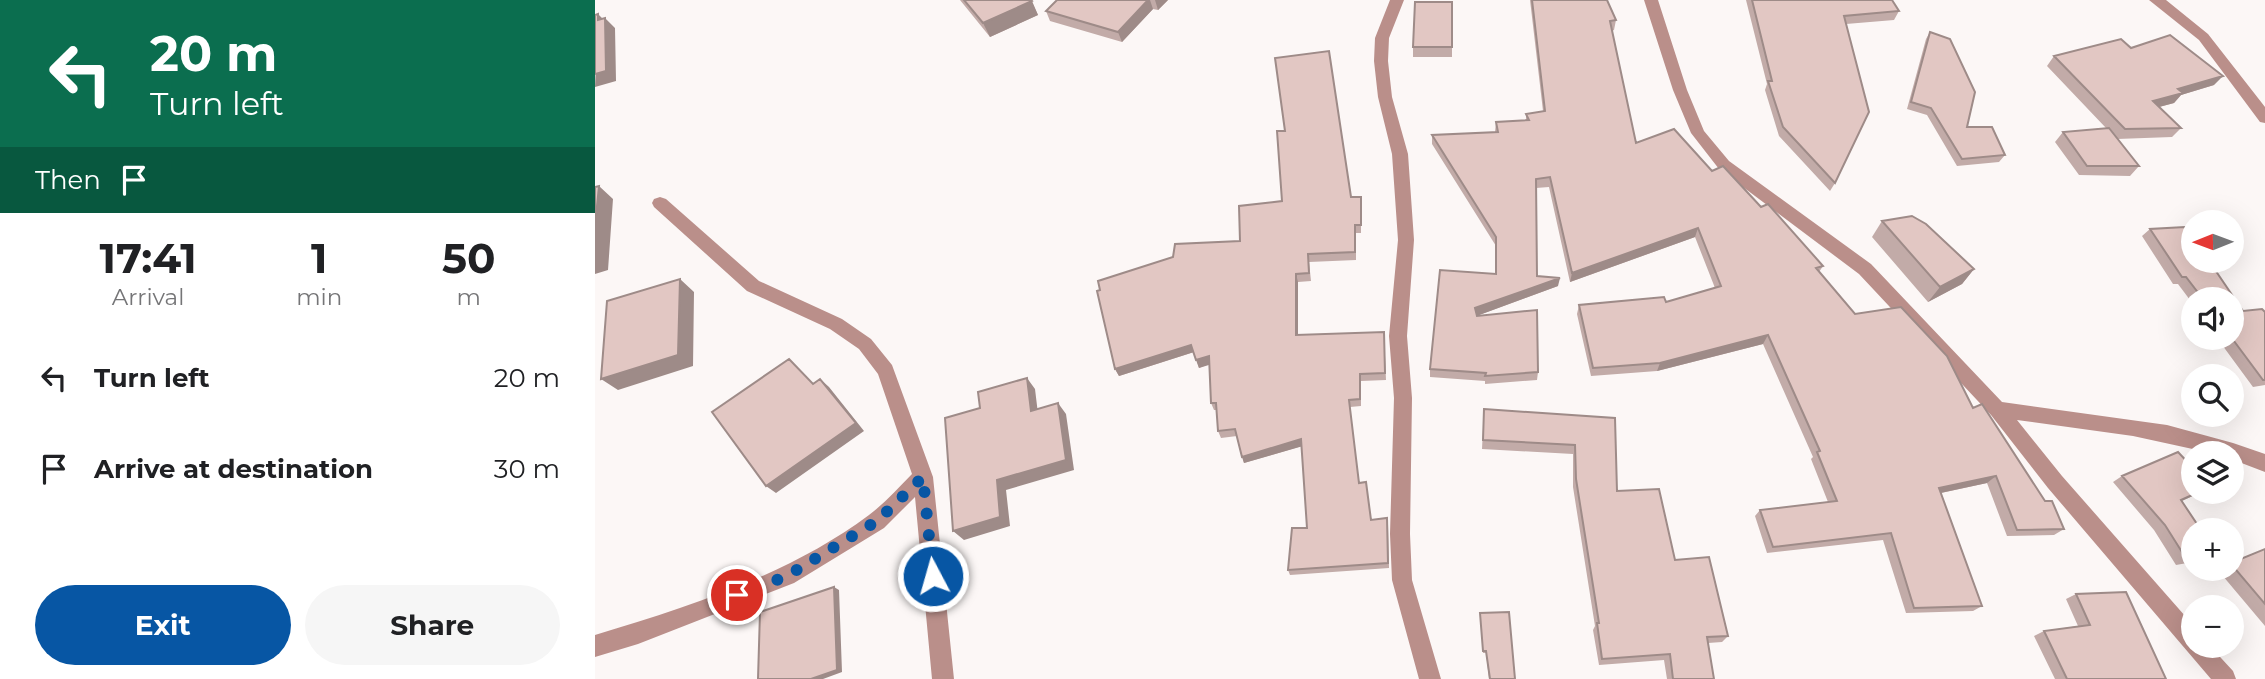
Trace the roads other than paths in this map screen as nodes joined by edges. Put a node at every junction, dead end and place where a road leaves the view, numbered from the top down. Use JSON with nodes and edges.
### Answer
{"nodes":[{"id":1,"x":1397,"y":0,"type":"edge"},
{"id":2,"x":1651,"y":0,"type":"edge"},
{"id":3,"x":2156,"y":0,"type":"edge"},
{"id":4,"x":2265,"y":118,"type":"edge"},
{"id":5,"x":660,"y":203,"type":"dead end"},
{"id":6,"x":1997,"y":409,"type":"junction"},
{"id":7,"x":2265,"y":463,"type":"edge"},
{"id":8,"x":923,"y":477,"type":"junction"},
{"id":9,"x":2181,"y":627,"type":"edge"},
{"id":10,"x":595,"y":646,"type":"edge"},
{"id":11,"x":2207,"y":658,"type":"edge"},
{"id":12,"x":943,"y":679,"type":"edge"},
{"id":13,"x":1430,"y":679,"type":"edge"},
{"id":14,"x":2225,"y":679,"type":"edge"}],
"edges":[{"from":1,"to":13,"type":"street"},
{"from":2,"to":6,"type":"street"},
{"from":3,"to":4,"type":"street"},
{"from":5,"to":8,"type":"street"},
{"from":6,"to":7,"type":"street"},
{"from":6,"to":9,"type":"street"},
{"from":8,"to":10,"type":"street"},
{"from":8,"to":12,"type":"street"},
{"from":11,"to":14,"type":"street"}]}
